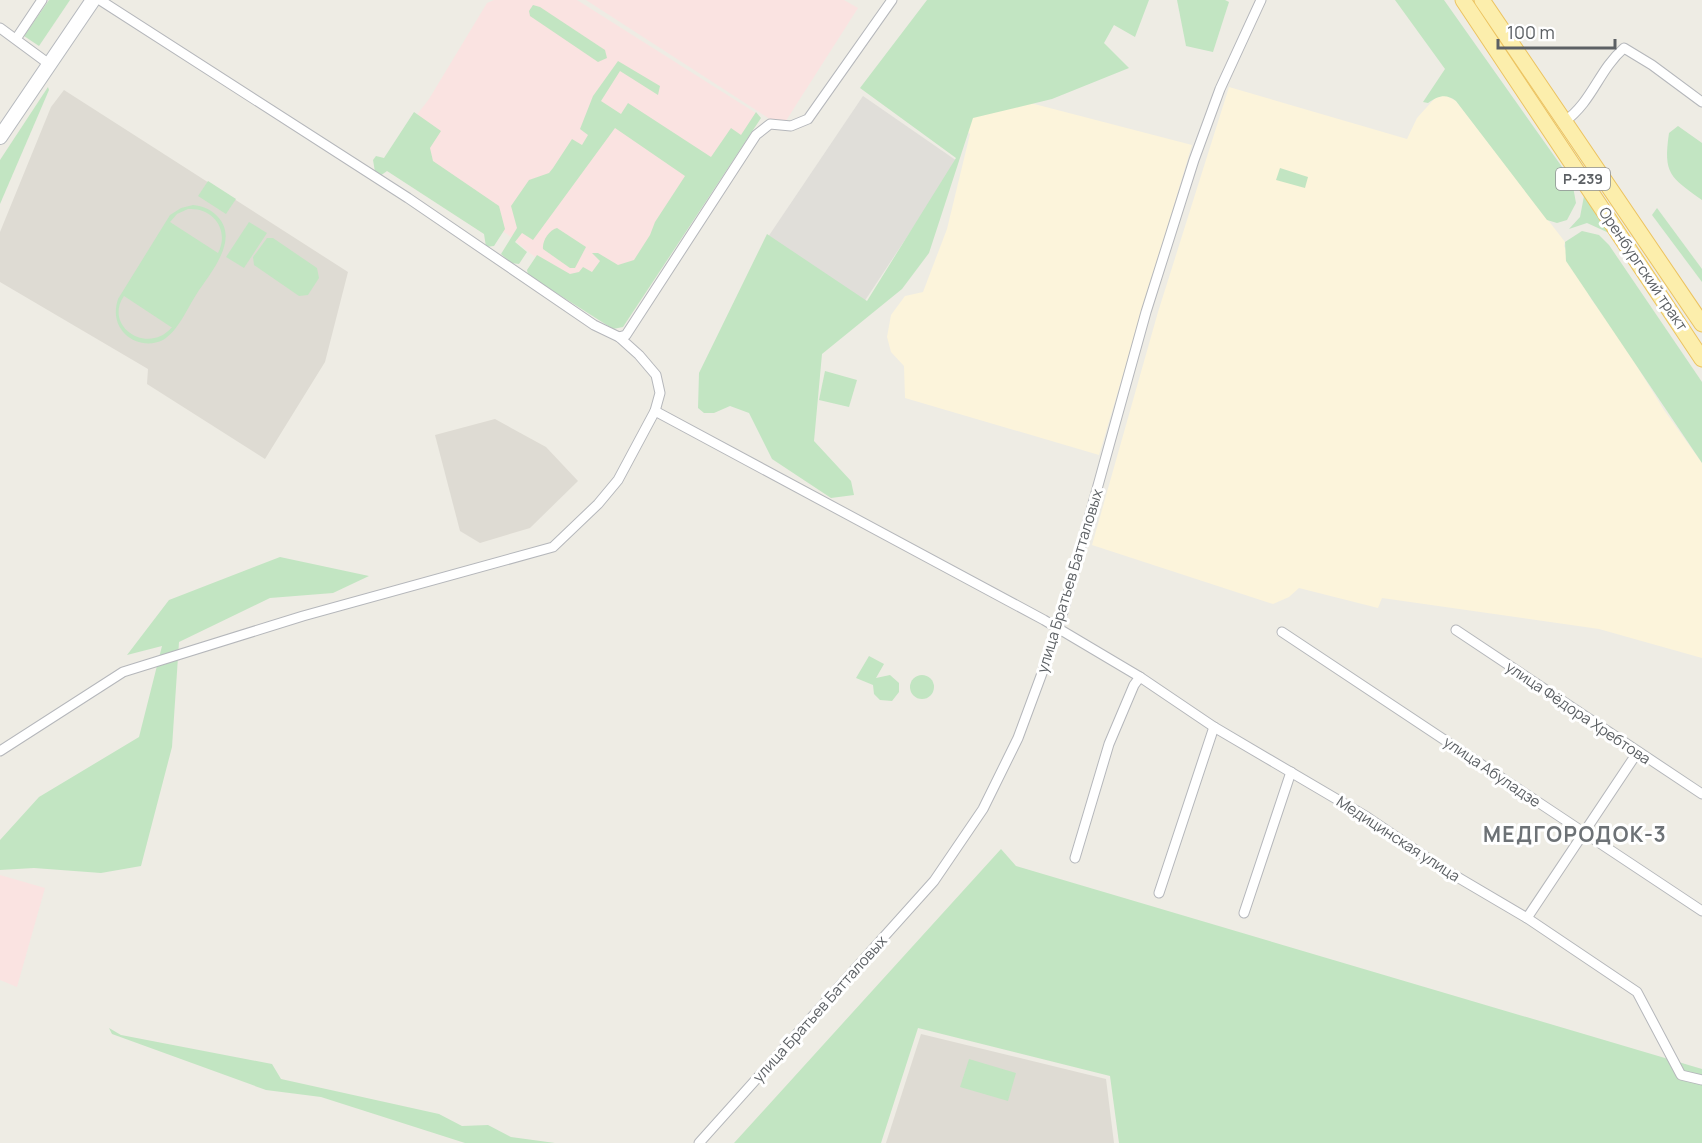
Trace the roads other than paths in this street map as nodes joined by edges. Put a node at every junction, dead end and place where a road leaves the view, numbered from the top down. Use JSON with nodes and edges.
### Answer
{"nodes":[{"id":1,"x":42,"y":0,"type":"edge"},
{"id":2,"x":93,"y":0,"type":"edge"},
{"id":3,"x":100,"y":0,"type":"edge"},
{"id":4,"x":892,"y":0,"type":"edge"},
{"id":5,"x":1261,"y":0,"type":"edge"},
{"id":6,"x":1463,"y":0,"type":"edge"},
{"id":7,"x":1482,"y":0,"type":"edge"},
{"id":8,"x":0,"y":28,"type":"edge"},
{"id":9,"x":16,"y":39,"type":"junction"},
{"id":10,"x":49,"y":64,"type":"junction"},
{"id":11,"x":1702,"y":102,"type":"edge"},
{"id":12,"x":1564,"y":122,"type":"junction"},
{"id":13,"x":0,"y":137,"type":"edge"},
{"id":14,"x":1702,"y":324,"type":"edge"},
{"id":15,"x":619,"y":337,"type":"junction"},
{"id":16,"x":1702,"y":360,"type":"edge"},
{"id":17,"x":655,"y":411,"type":"junction"},
{"id":18,"x":1058,"y":630,"type":"junction"},
{"id":19,"x":1456,"y":630,"type":"dead end"},
{"id":20,"x":1282,"y":632,"type":"dead end"},
{"id":21,"x":1140,"y":677,"type":"junction"},
{"id":22,"x":1214,"y":727,"type":"junction"},
{"id":23,"x":0,"y":750,"type":"edge"},
{"id":24,"x":1637,"y":753,"type":"junction"},
{"id":25,"x":1291,"y":772,"type":"junction"},
{"id":26,"x":1702,"y":794,"type":"edge"},
{"id":27,"x":1584,"y":833,"type":"junction"},
{"id":28,"x":1075,"y":858,"type":"dead end"},
{"id":29,"x":1159,"y":893,"type":"dead end"},
{"id":30,"x":1702,"y":911,"type":"edge"},
{"id":31,"x":1244,"y":913,"type":"dead end"},
{"id":32,"x":1527,"y":918,"type":"junction"},
{"id":33,"x":1702,"y":1080,"type":"edge"},
{"id":34,"x":699,"y":1143,"type":"edge"}],
"edges":[{"from":1,"to":9,"type":"street"},
{"from":2,"to":10,"type":"street"},
{"from":3,"to":15,"type":"street"},
{"from":4,"to":15,"type":"street"},
{"from":5,"to":18,"type":"street","name":"улица Братьев Батталовых"},
{"from":6,"to":16,"type":"main road","name":"Оренбургский тракт","number":"Р-239"},
{"from":7,"to":12,"type":"main road","name":"Оренбургский тракт","number":"Р-239"},
{"from":8,"to":9,"type":"street"},
{"from":9,"to":10,"type":"street"},
{"from":10,"to":13,"type":"street"},
{"from":11,"to":12,"type":"street"},
{"from":12,"to":14,"type":"main road","name":"Оренбургский тракт","number":"Р-239"},
{"from":15,"to":17,"type":"street"},
{"from":17,"to":18,"type":"street","name":"Медицинская улица"},
{"from":17,"to":23,"type":"street"},
{"from":18,"to":21,"type":"street","name":"Медицинская улица"},
{"from":18,"to":34,"type":"street","name":"улица Братьев Батталовых"},
{"from":19,"to":24,"type":"street","name":"улица Фёдора Хребтова"},
{"from":20,"to":27,"type":"street","name":"улица Абуладзе"},
{"from":21,"to":22,"type":"street","name":"Медицинская улица"},
{"from":21,"to":28,"type":"street"},
{"from":22,"to":25,"type":"street","name":"Медицинская улица"},
{"from":22,"to":29,"type":"street"},
{"from":24,"to":26,"type":"street","name":"улица Фёдора Хребтова"},
{"from":24,"to":27,"type":"street"},
{"from":25,"to":31,"type":"street"},
{"from":25,"to":32,"type":"street","name":"Медицинская улица"},
{"from":27,"to":30,"type":"street","name":"улица Абуладзе"},
{"from":27,"to":32,"type":"street"},
{"from":32,"to":33,"type":"street","name":"Медицинская улица"}]}
